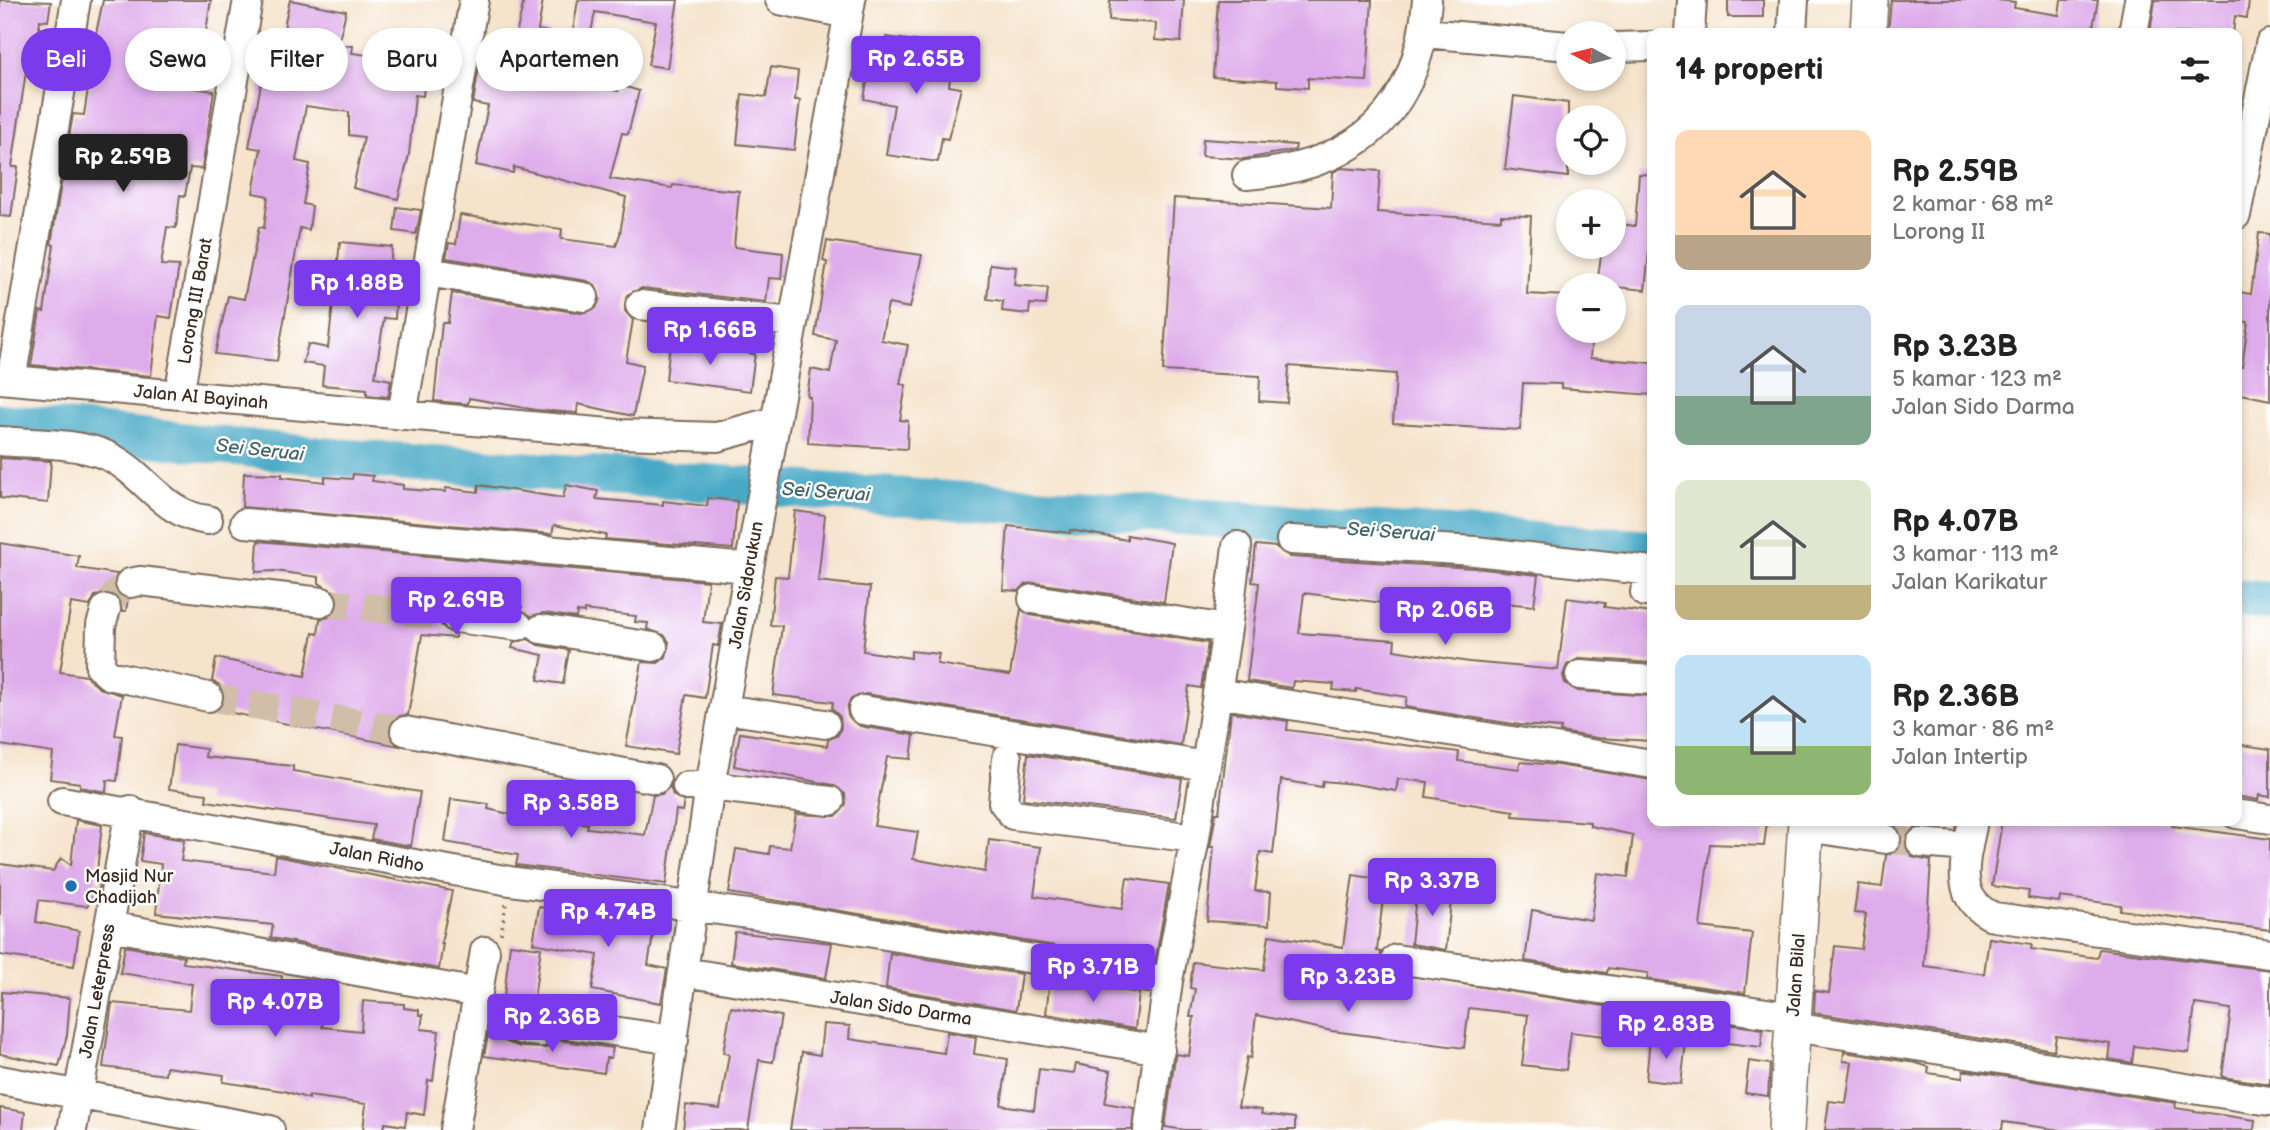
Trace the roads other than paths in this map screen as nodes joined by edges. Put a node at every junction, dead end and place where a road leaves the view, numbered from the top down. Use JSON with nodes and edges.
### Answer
{"nodes":[{"id":1,"x":76,"y":0,"type":"edge"},
{"id":2,"x":248,"y":0,"type":"edge"},
{"id":3,"x":474,"y":0,"type":"edge"},
{"id":4,"x":779,"y":0,"type":"edge"},
{"id":5,"x":1427,"y":0,"type":"edge"},
{"id":6,"x":1692,"y":0,"type":"edge"},
{"id":7,"x":1794,"y":0,"type":"edge"},
{"id":8,"x":1870,"y":0,"type":"edge"},
{"id":9,"x":2139,"y":0,"type":"edge"},
{"id":10,"x":849,"y":7,"type":"edge"},
{"id":11,"x":1690,"y":28,"type":"edge"},
{"id":12,"x":1791,"y":28,"type":"edge"},
{"id":13,"x":1868,"y":28,"type":"edge"},
{"id":14,"x":2134,"y":28,"type":"edge"},
{"id":15,"x":1425,"y":33,"type":"junction"},
{"id":16,"x":2270,"y":44,"type":"edge"},
{"id":17,"x":1556,"y":45,"type":"edge"},
{"id":18,"x":1647,"y":46,"type":"edge"},
{"id":19,"x":1626,"y":47,"type":"edge"},
{"id":20,"x":1247,"y":175,"type":"dead end"},
{"id":21,"x":2242,"y":185,"type":"edge"},
{"id":22,"x":427,"y":272,"type":"junction"},
{"id":23,"x":584,"y":297,"type":"dead end"},
{"id":24,"x":640,"y":305,"type":"dead end"},
{"id":25,"x":792,"y":322,"type":"junction"},
{"id":26,"x":5,"y":379,"type":"edge"},
{"id":27,"x":179,"y":395,"type":"junction"},
{"id":28,"x":402,"y":415,"type":"junction"},
{"id":29,"x":774,"y":428,"type":"junction"},
{"id":30,"x":0,"y":441,"type":"edge"},
{"id":31,"x":208,"y":520,"type":"dead end"},
{"id":32,"x":245,"y":523,"type":"dead end"},
{"id":33,"x":1291,"y":540,"type":"dead end"},
{"id":34,"x":1237,"y":546,"type":"dead end"},
{"id":35,"x":748,"y":568,"type":"junction"},
{"id":36,"x":130,"y":583,"type":"dead end"},
{"id":37,"x":1647,"y":584,"type":"edge"},
{"id":38,"x":1033,"y":599,"type":"dead end"},
{"id":39,"x":322,"y":602,"type":"tunnel mouth"},
{"id":40,"x":106,"y":608,"type":"tunnel mouth"},
{"id":41,"x":456,"y":618,"type":"tunnel mouth"},
{"id":42,"x":1227,"y":629,"type":"junction"},
{"id":43,"x":653,"y":647,"type":"dead end"},
{"id":44,"x":1580,"y":676,"type":"dead end"},
{"id":45,"x":1647,"y":680,"type":"edge"},
{"id":46,"x":1217,"y":693,"type":"junction"},
{"id":47,"x":208,"y":697,"type":"tunnel mouth"},
{"id":48,"x":724,"y":709,"type":"junction"},
{"id":49,"x":863,"y":710,"type":"dead end"},
{"id":50,"x":825,"y":724,"type":"dead end"},
{"id":51,"x":405,"y":731,"type":"tunnel mouth"},
{"id":52,"x":1007,"y":758,"type":"dead end"},
{"id":53,"x":1647,"y":763,"type":"edge"},
{"id":54,"x":1206,"y":766,"type":"junction"},
{"id":55,"x":656,"y":779,"type":"dead end"},
{"id":56,"x":698,"y":786,"type":"junction"},
{"id":57,"x":62,"y":801,"type":"dead end"},
{"id":58,"x":830,"y":801,"type":"dead end"},
{"id":59,"x":130,"y":810,"type":"junction"},
{"id":60,"x":2242,"y":815,"type":"edge"},
{"id":61,"x":2270,"y":819,"type":"edge"},
{"id":62,"x":1806,"y":826,"type":"edge"},
{"id":63,"x":1817,"y":826,"type":"edge"},
{"id":64,"x":1971,"y":834,"type":"edge"},
{"id":65,"x":1195,"y":838,"type":"junction"},
{"id":66,"x":1886,"y":839,"type":"tunnel mouth"},
{"id":67,"x":1921,"y":843,"type":"tunnel mouth"},
{"id":68,"x":692,"y":908,"type":"junction"},
{"id":69,"x":109,"y":926,"type":"junction"},
{"id":70,"x":485,"y":951,"type":"road end"},
{"id":71,"x":2270,"y":954,"type":"edge"},
{"id":72,"x":1396,"y":959,"type":"dead end"},
{"id":73,"x":684,"y":972,"type":"junction"},
{"id":74,"x":1168,"y":981,"type":"junction"},
{"id":75,"x":488,"y":1002,"type":"junction"},
{"id":76,"x":1793,"y":1022,"type":"junction"},
{"id":77,"x":674,"y":1040,"type":"junction"},
{"id":78,"x":1160,"y":1050,"type":"junction"},
{"id":79,"x":0,"y":1080,"type":"edge"},
{"id":80,"x":78,"y":1095,"type":"junction"},
{"id":81,"x":2270,"y":1101,"type":"edge"},
{"id":82,"x":72,"y":1130,"type":"edge"},
{"id":83,"x":268,"y":1130,"type":"edge"},
{"id":84,"x":455,"y":1130,"type":"edge"},
{"id":85,"x":660,"y":1130,"type":"edge"},
{"id":86,"x":1148,"y":1130,"type":"edge"},
{"id":87,"x":1786,"y":1130,"type":"edge"}],
"edges":[{"from":1,"to":26,"type":"street"},
{"from":2,"to":27,"type":"street","name":"Lorong III Barat"},
{"from":3,"to":22,"type":"street"},
{"from":4,"to":10,"type":"street"},
{"from":5,"to":15,"type":"street"},
{"from":6,"to":11,"type":"street"},
{"from":7,"to":12,"type":"street"},
{"from":8,"to":13,"type":"main road"},
{"from":9,"to":14,"type":"street"},
{"from":10,"to":25,"type":"street","name":"Jalan Sidorukun"},
{"from":15,"to":17,"type":"street"},
{"from":15,"to":20,"type":"street"},
{"from":16,"to":21,"type":"street"},
{"from":18,"to":19,"type":"street"},
{"from":22,"to":23,"type":"street"},
{"from":22,"to":28,"type":"street"},
{"from":24,"to":25,"type":"street"},
{"from":25,"to":29,"type":"street","name":"Jalan Sidorukun"},
{"from":26,"to":27,"type":"street","name":"Jalan AI Bayinah"},
{"from":27,"to":28,"type":"street","name":"Jalan AI Bayinah"},
{"from":28,"to":29,"type":"street","name":"Jalan AI Bayinah"},
{"from":29,"to":35,"type":"street","name":"Jalan Sidorukun"},
{"from":30,"to":31,"type":"street"},
{"from":32,"to":35,"type":"street"},
{"from":33,"to":37,"type":"street"},
{"from":34,"to":42,"type":"street"},
{"from":35,"to":48,"type":"street","name":"Jalan Sidorukun"},
{"from":36,"to":39,"type":"street"},
{"from":38,"to":42,"type":"street"},
{"from":40,"to":47,"type":"street"},
{"from":41,"to":43,"type":"street"},
{"from":42,"to":46,"type":"street"},
{"from":44,"to":45,"type":"street"},
{"from":46,"to":53,"type":"street"},
{"from":46,"to":54,"type":"street"},
{"from":48,"to":50,"type":"street"},
{"from":48,"to":56,"type":"street","name":"Jalan Sidorukun"},
{"from":49,"to":54,"type":"street"},
{"from":51,"to":55,"type":"street"},
{"from":52,"to":65,"type":"street"},
{"from":54,"to":65,"type":"street"},
{"from":56,"to":58,"type":"street"},
{"from":56,"to":68,"type":"street","name":"Jalan Sidorukun"},
{"from":57,"to":59,"type":"street","name":"Jalan Ridho"},
{"from":59,"to":68,"type":"street","name":"Jalan Ridho"},
{"from":59,"to":69,"type":"street","name":"Jalan Leterpress"},
{"from":60,"to":61,"type":"street"},
{"from":62,"to":76,"type":"main road","name":"Jalan Bilal"},
{"from":63,"to":66,"type":"street"},
{"from":64,"to":67,"type":"street"},
{"from":64,"to":71,"type":"street"},
{"from":65,"to":74,"type":"street"},
{"from":68,"to":73,"type":"street","name":"Jalan Sidorukun"},
{"from":68,"to":74,"type":"street","name":"Jalan Ridho"},
{"from":69,"to":75,"type":"street"},
{"from":69,"to":80,"type":"street","name":"Jalan Leterpress"},
{"from":70,"to":75,"type":"street"},
{"from":72,"to":76,"type":"street"},
{"from":73,"to":77,"type":"street","name":"Jalan Sidorukun"},
{"from":73,"to":78,"type":"street","name":"Jalan Sido Darma"},
{"from":74,"to":78,"type":"street"},
{"from":75,"to":77,"type":"street"},
{"from":75,"to":84,"type":"street"},
{"from":76,"to":81,"type":"street"},
{"from":76,"to":87,"type":"main road","name":"Jalan Bilal"},
{"from":77,"to":85,"type":"street","name":"Jalan Sidorukun"},
{"from":78,"to":86,"type":"street"},
{"from":79,"to":80,"type":"street"},
{"from":80,"to":82,"type":"street","name":"Jalan Leterpress"},
{"from":80,"to":83,"type":"street"}]}
